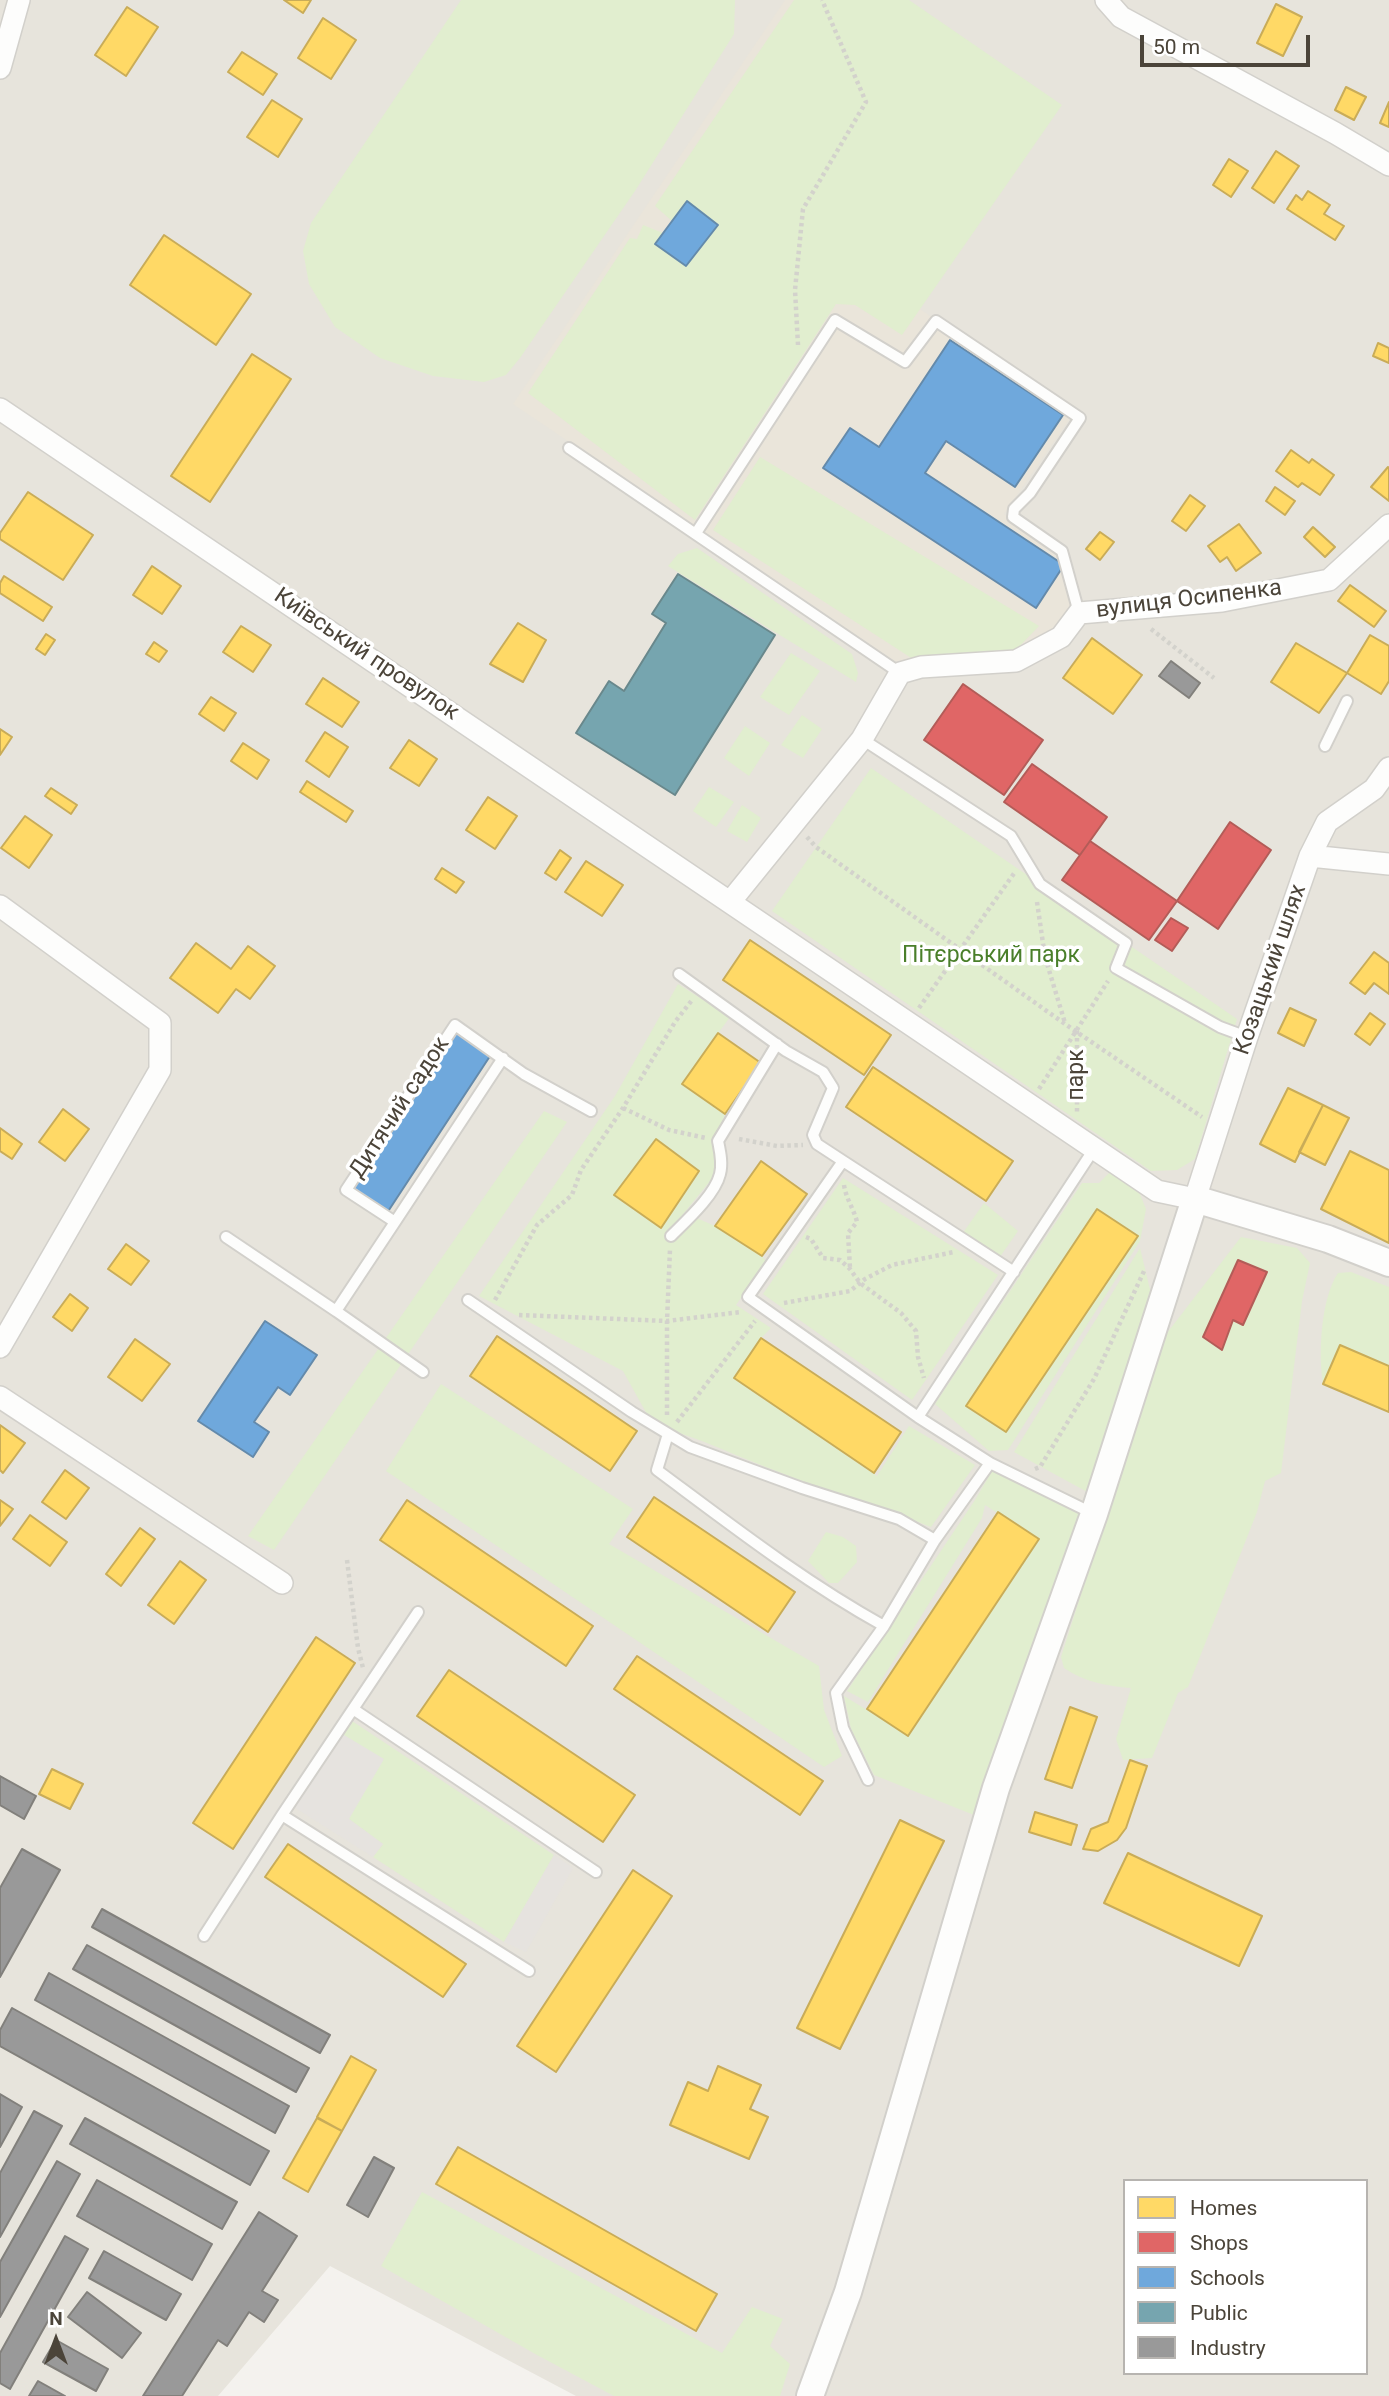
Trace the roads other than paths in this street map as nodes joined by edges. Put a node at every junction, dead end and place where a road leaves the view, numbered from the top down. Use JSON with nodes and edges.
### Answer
{"nodes":[{"id":1,"x":19,"y":0,"type":"edge"},
{"id":2,"x":1106,"y":0,"type":"edge"},
{"id":3,"x":0,"y":68,"type":"edge"},
{"id":4,"x":1389,"y":166,"type":"edge"},
{"id":5,"x":0,"y":410,"type":"edge"},
{"id":6,"x":569,"y":448,"type":"dead end"},
{"id":7,"x":1389,"y":525,"type":"edge"},
{"id":8,"x":696,"y":533,"type":"junction"},
{"id":9,"x":1079,"y":613,"type":"junction"},
{"id":10,"x":901,"y":673,"type":"junction"},
{"id":11,"x":1347,"y":701,"type":"dead end"},
{"id":12,"x":862,"y":739,"type":"junction"},
{"id":13,"x":1325,"y":746,"type":"dead end"},
{"id":14,"x":1389,"y":768,"type":"edge"},
{"id":15,"x":1310,"y":856,"type":"junction"},
{"id":16,"x":1389,"y":864,"type":"edge"},
{"id":17,"x":730,"y":902,"type":"junction"},
{"id":18,"x":0,"y":906,"type":"edge"},
{"id":19,"x":679,"y":974,"type":"dead end"},
{"id":20,"x":1247,"y":1037,"type":"junction"},
{"id":21,"x":777,"y":1044,"type":"junction"},
{"id":22,"x":503,"y":1058,"type":"junction"},
{"id":23,"x":591,"y":1111,"type":"dead end"},
{"id":24,"x":1094,"y":1149,"type":"junction"},
{"id":25,"x":843,"y":1161,"type":"junction"},
{"id":26,"x":1195,"y":1199,"type":"junction"},
{"id":27,"x":395,"y":1222,"type":"junction"},
{"id":28,"x":670,"y":1236,"type":"road end"},
{"id":29,"x":226,"y":1237,"type":"dead end"},
{"id":30,"x":1389,"y":1263,"type":"edge"},
{"id":31,"x":1014,"y":1272,"type":"junction"},
{"id":32,"x":468,"y":1300,"type":"dead end"},
{"id":33,"x":337,"y":1311,"type":"junction"},
{"id":34,"x":0,"y":1347,"type":"edge"},
{"id":35,"x":424,"y":1372,"type":"dead end"},
{"id":36,"x":0,"y":1396,"type":"edge"},
{"id":37,"x":918,"y":1417,"type":"junction"},
{"id":38,"x":668,"y":1434,"type":"junction"},
{"id":39,"x":990,"y":1463,"type":"junction"},
{"id":40,"x":1094,"y":1514,"type":"junction"},
{"id":41,"x":935,"y":1540,"type":"junction"},
{"id":42,"x":282,"y":1583,"type":"dead end"},
{"id":43,"x":418,"y":1612,"type":"dead end"},
{"id":44,"x":884,"y":1626,"type":"junction"},
{"id":45,"x":353,"y":1709,"type":"junction"},
{"id":46,"x":868,"y":1780,"type":"dead end"},
{"id":47,"x":282,"y":1815,"type":"junction"},
{"id":48,"x":596,"y":1872,"type":"dead end"},
{"id":49,"x":204,"y":1936,"type":"dead end"},
{"id":50,"x":529,"y":1971,"type":"dead end"},
{"id":51,"x":810,"y":2396,"type":"edge"}],
"edges":[{"from":1,"to":3,"type":"street"},
{"from":2,"to":4,"type":"street"},
{"from":5,"to":17,"type":"street","name":"Київський провулок"},
{"from":6,"to":8,"type":"lane"},
{"from":7,"to":9,"type":"street","name":"вулиця Осипенка"},
{"from":8,"to":9,"type":"lane"},
{"from":8,"to":10,"type":"lane"},
{"from":9,"to":10,"type":"street","name":"вулиця Осипенка"},
{"from":10,"to":12,"type":"street"},
{"from":11,"to":13,"type":"lane"},
{"from":12,"to":17,"type":"street"},
{"from":12,"to":20,"type":"lane"},
{"from":14,"to":15,"type":"street","name":"Козацький шлях"},
{"from":15,"to":16,"type":"street"},
{"from":15,"to":20,"type":"street","name":"Козацький шлях"},
{"from":17,"to":24,"type":"street","name":"Київський провулок"},
{"from":18,"to":34,"type":"street"},
{"from":19,"to":21,"type":"lane"},
{"from":20,"to":26,"type":"street","name":"Козацький шлях"},
{"from":21,"to":25,"type":"lane"},
{"from":21,"to":28,"type":"lane"},
{"from":22,"to":23,"type":"lane","name":"Дитячий садок"},
{"from":22,"to":27,"type":"lane"},
{"from":22,"to":27,"type":"lane","name":"Дитячий садок"},
{"from":24,"to":26,"type":"street","name":"Київський провулок"},
{"from":24,"to":31,"type":"lane"},
{"from":25,"to":31,"type":"lane"},
{"from":25,"to":37,"type":"lane"},
{"from":26,"to":30,"type":"street"},
{"from":26,"to":40,"type":"street"},
{"from":27,"to":33,"type":"lane"},
{"from":29,"to":33,"type":"lane"},
{"from":31,"to":37,"type":"lane"},
{"from":32,"to":38,"type":"lane"},
{"from":33,"to":35,"type":"lane"},
{"from":36,"to":42,"type":"street"},
{"from":37,"to":39,"type":"lane"},
{"from":38,"to":41,"type":"lane"},
{"from":38,"to":44,"type":"lane"},
{"from":39,"to":40,"type":"lane"},
{"from":39,"to":41,"type":"lane"},
{"from":40,"to":51,"type":"street"},
{"from":41,"to":44,"type":"lane"},
{"from":43,"to":45,"type":"lane"},
{"from":44,"to":46,"type":"lane"},
{"from":45,"to":47,"type":"lane"},
{"from":45,"to":48,"type":"lane"},
{"from":47,"to":49,"type":"lane"},
{"from":47,"to":50,"type":"lane"}]}
